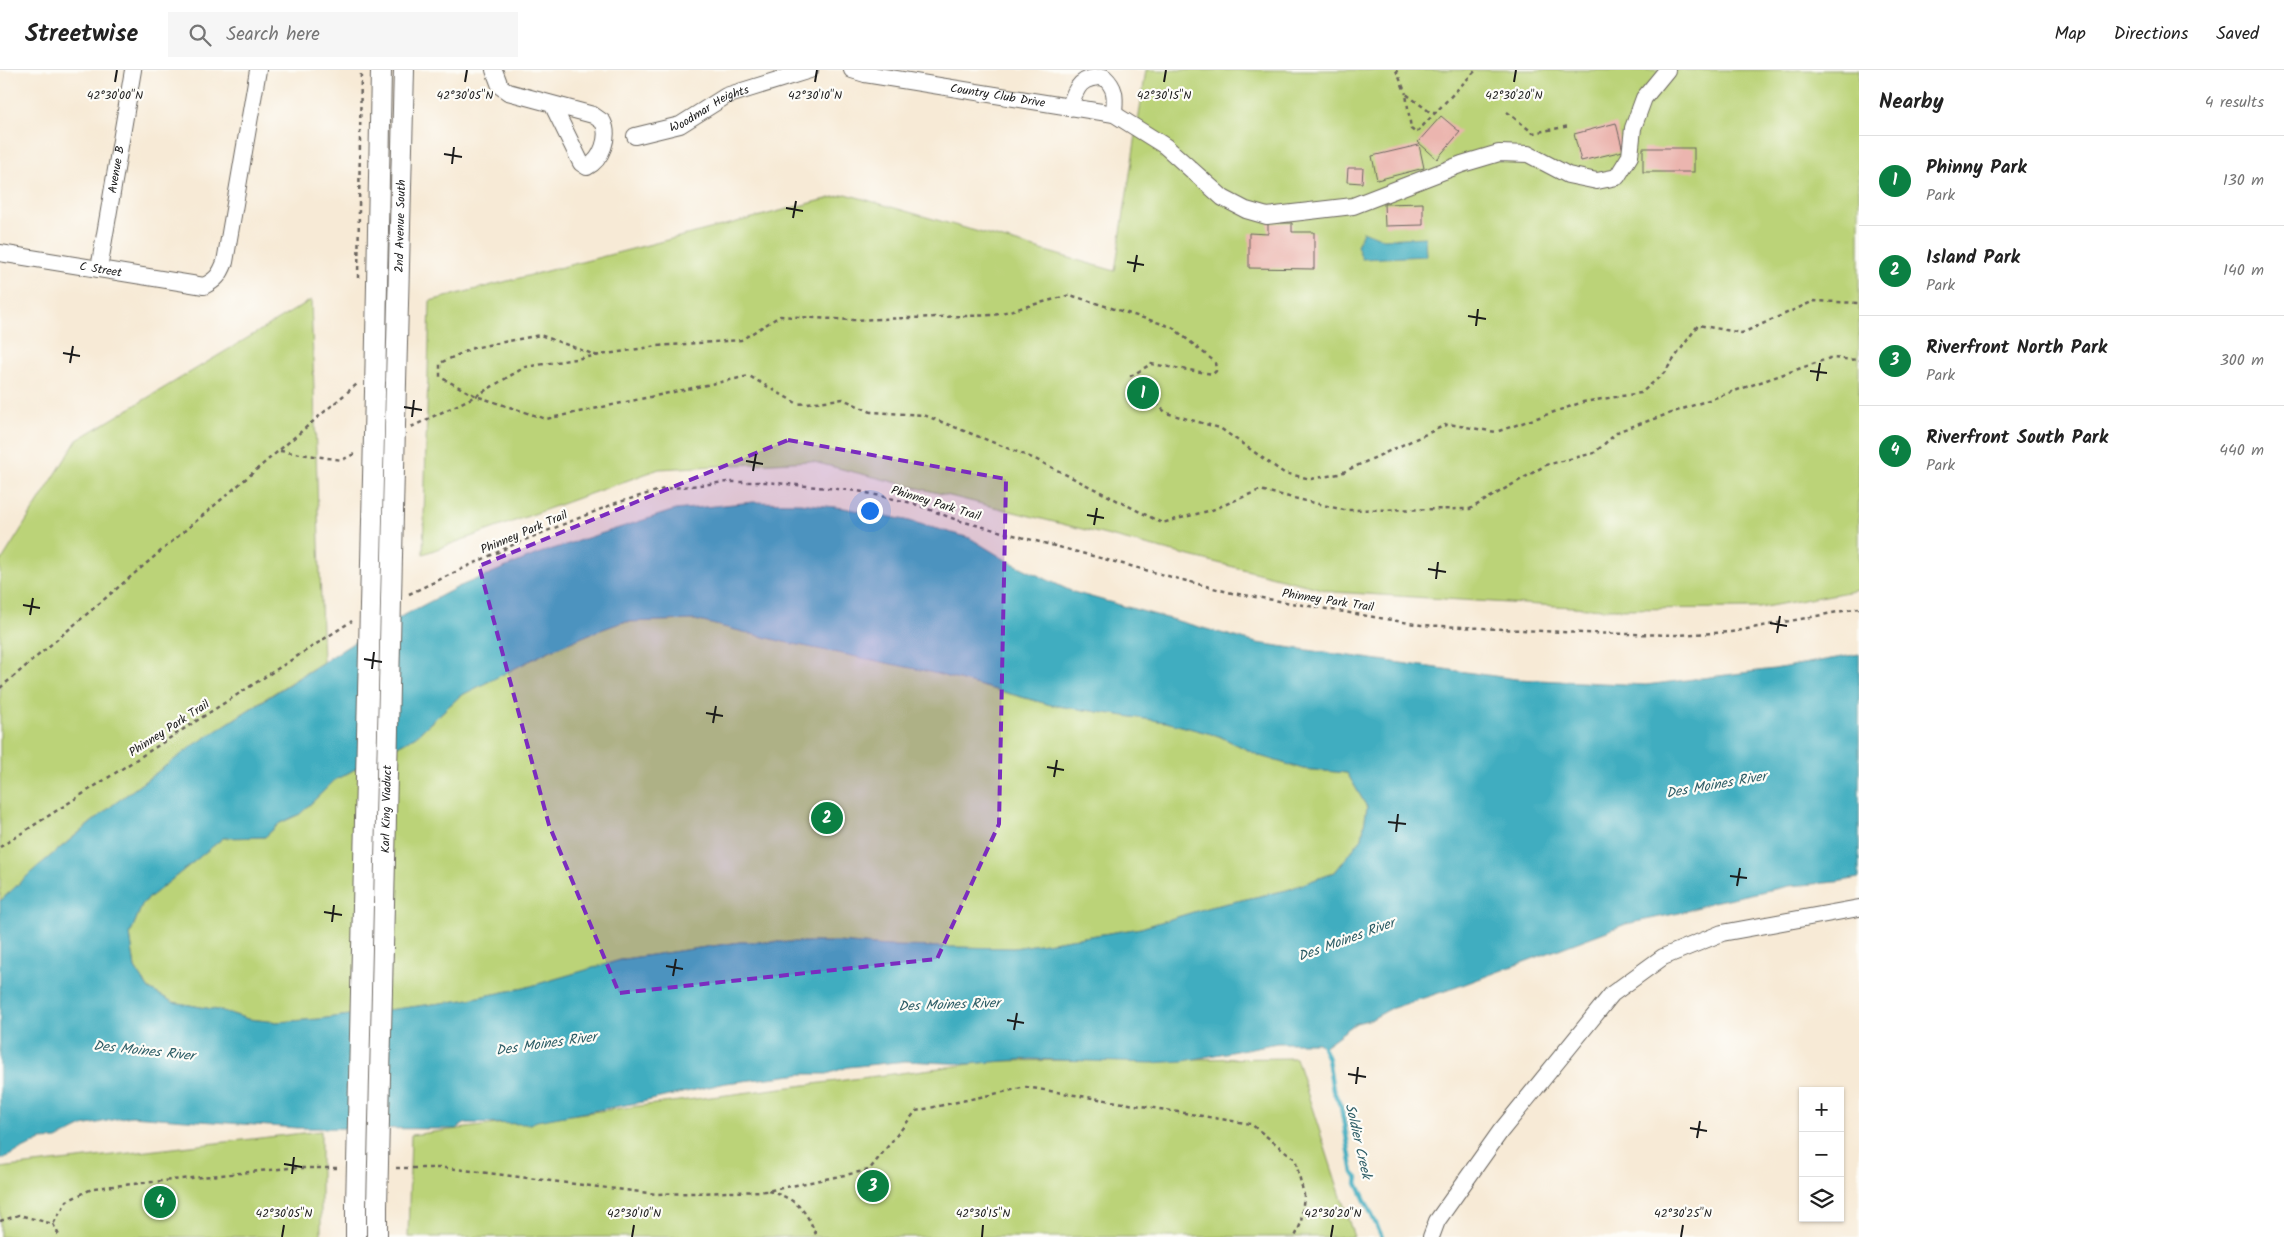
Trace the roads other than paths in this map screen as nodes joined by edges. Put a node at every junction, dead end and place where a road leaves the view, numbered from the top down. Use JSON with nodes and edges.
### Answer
{"nodes":[{"id":1,"x":133,"y":70,"type":"edge"},
{"id":2,"x":258,"y":70,"type":"edge"},
{"id":3,"x":381,"y":70,"type":"edge"},
{"id":4,"x":404,"y":70,"type":"edge"},
{"id":5,"x":494,"y":70,"type":"edge"},
{"id":6,"x":810,"y":70,"type":"edge"},
{"id":7,"x":852,"y":70,"type":"edge"},
{"id":8,"x":1667,"y":70,"type":"edge"},
{"id":9,"x":554,"y":106,"type":"dead end"},
{"id":10,"x":1070,"y":108,"type":"junction"},
{"id":11,"x":1114,"y":114,"type":"junction"},
{"id":12,"x":635,"y":136,"type":"dead end"},
{"id":13,"x":0,"y":253,"type":"edge"},
{"id":14,"x":99,"y":269,"type":"junction"},
{"id":15,"x":396,"y":382,"type":"joint"},
{"id":16,"x":1859,"y":908,"type":"edge"},
{"id":17,"x":356,"y":1237,"type":"edge"},
{"id":18,"x":377,"y":1237,"type":"edge"},
{"id":19,"x":1431,"y":1237,"type":"edge"}],
"edges":[{"from":1,"to":14,"type":"street","name":"Avenue B"},
{"from":2,"to":14,"type":"street","name":"C Street"},
{"from":3,"to":17,"type":"main road","name":"Karl King Viaduct","bridge":true},
{"from":4,"to":15,"type":"main road","name":"2nd Avenue South"},
{"from":5,"to":9,"type":"street"},
{"from":6,"to":12,"type":"street","name":"Woodmar Heights"},
{"from":7,"to":10,"type":"street","name":"Country Club Drive"},
{"from":8,"to":11,"type":"street"},
{"from":10,"to":11,"type":"street","name":"Country Club Drive"},
{"from":10,"to":11,"type":"street"},
{"from":13,"to":14,"type":"street","name":"C Street"},
{"from":15,"to":18,"type":"main road","name":"Karl King Viaduct","bridge":true},
{"from":16,"to":19,"type":"street"}]}
